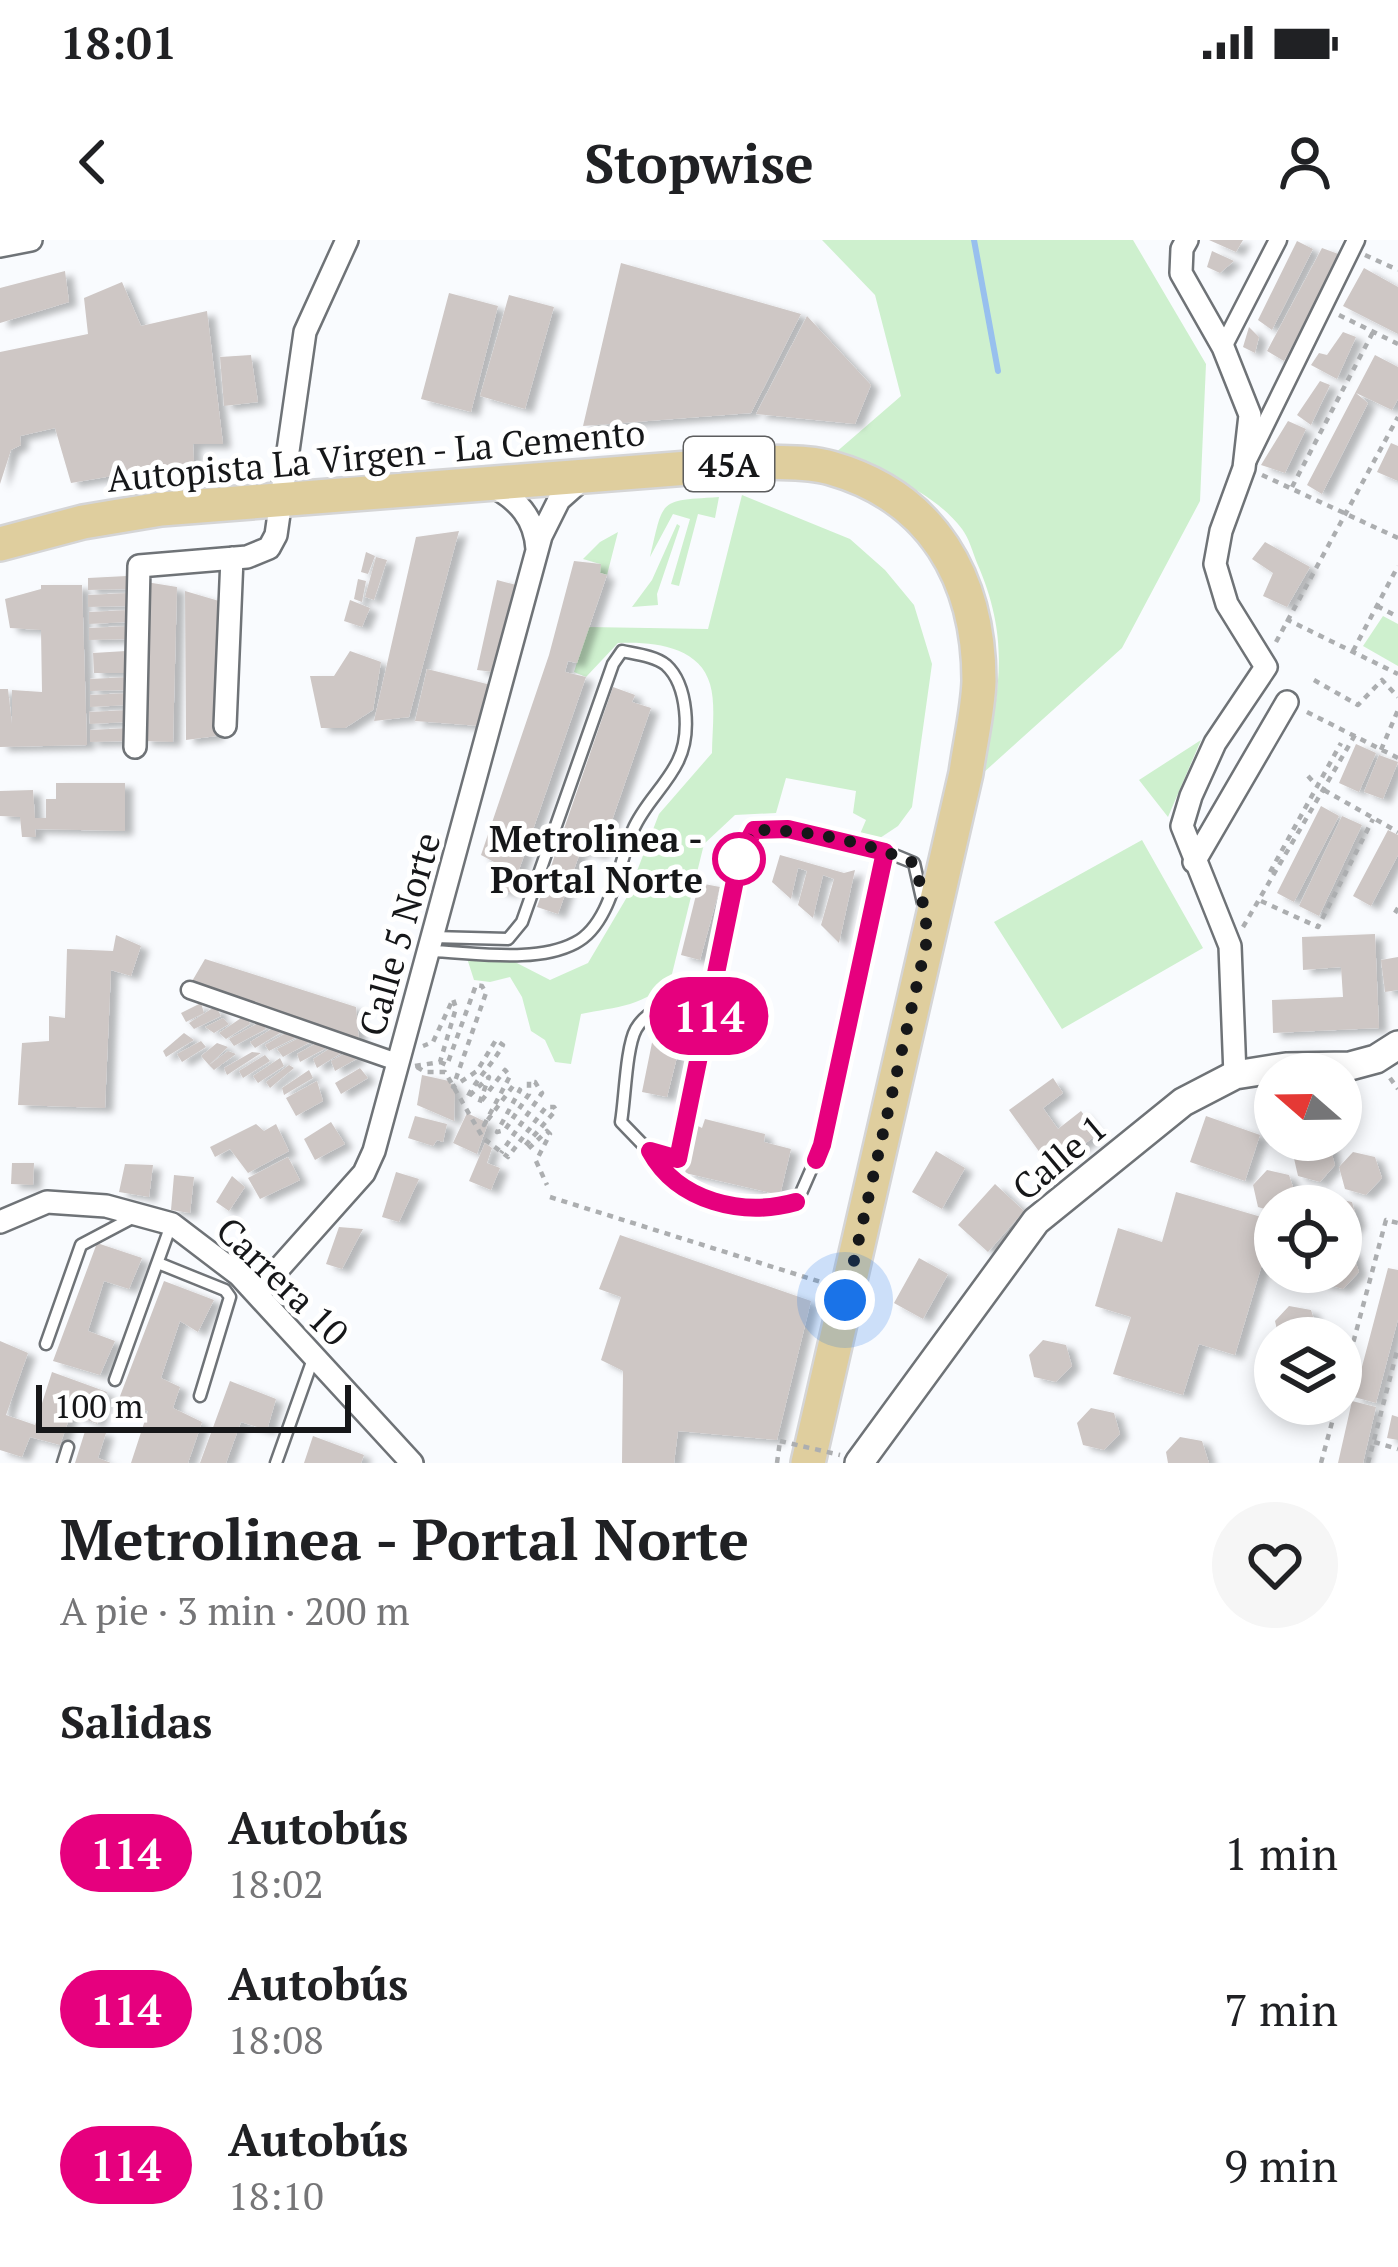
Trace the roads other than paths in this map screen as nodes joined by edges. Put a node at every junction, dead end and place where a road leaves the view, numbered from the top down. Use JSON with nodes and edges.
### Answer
{"nodes":[{"id":1,"x":31,"y":240,"type":"edge"},
{"id":2,"x":347,"y":240,"type":"edge"},
{"id":3,"x":1279,"y":240,"type":"edge"},
{"id":4,"x":1356,"y":240,"type":"edge"},
{"id":5,"x":0,"y":246,"type":"edge"},
{"id":6,"x":1184,"y":249,"type":"edge"},
{"id":7,"x":1222,"y":347,"type":"junction"},
{"id":8,"x":1244,"y":468,"type":"junction"},
{"id":9,"x":588,"y":474,"type":"junction"},
{"id":10,"x":472,"y":482,"type":"junction"},
{"id":11,"x":278,"y":502,"type":"junction"},
{"id":12,"x":0,"y":544,"type":"edge"},
{"id":13,"x":538,"y":556,"type":"junction"},
{"id":14,"x":232,"y":558,"type":"junction"},
{"id":15,"x":1286,"y":702,"type":"road end"},
{"id":16,"x":225,"y":726,"type":"dead end"},
{"id":17,"x":135,"y":747,"type":"dead end"},
{"id":18,"x":885,"y":852,"type":"junction"},
{"id":19,"x":1194,"y":862,"type":"junction"},
{"id":20,"x":928,"y":936,"type":"junction"},
{"id":21,"x":431,"y":944,"type":"junction"},
{"id":22,"x":717,"y":980,"type":"junction"},
{"id":23,"x":190,"y":990,"type":"dead end"},
{"id":24,"x":1398,"y":1045,"type":"edge"},
{"id":25,"x":407,"y":1064,"type":"junction"},
{"id":26,"x":1235,"y":1075,"type":"junction"},
{"id":27,"x":650,"y":1151,"type":"junction"},
{"id":28,"x":142,"y":1214,"type":"junction"},
{"id":29,"x":3,"y":1219,"type":"edge"},
{"id":30,"x":172,"y":1224,"type":"junction"},
{"id":31,"x":158,"y":1263,"type":"junction"},
{"id":32,"x":257,"y":1293,"type":"junction"},
{"id":33,"x":46,"y":1344,"type":"dead end"},
{"id":34,"x":314,"y":1356,"type":"junction"},
{"id":35,"x":115,"y":1380,"type":"dead end"},
{"id":36,"x":200,"y":1396,"type":"dead end"},
{"id":37,"x":68,"y":1447,"type":"dead end"},
{"id":38,"x":836,"y":1460,"type":"edge"},
{"id":39,"x":63,"y":1463,"type":"edge"},
{"id":40,"x":276,"y":1463,"type":"edge"},
{"id":41,"x":412,"y":1463,"type":"edge"}],
"edges":[{"from":1,"to":5,"type":"street"},
{"from":2,"to":11,"type":"street"},
{"from":3,"to":7,"type":"street"},
{"from":4,"to":8,"type":"street"},
{"from":6,"to":7,"type":"street"},
{"from":7,"to":8,"type":"street"},
{"from":8,"to":19,"type":"street"},
{"from":9,"to":10,"type":"main road","name":"Autopista La Virgen - La Cemento","number":"45A"},
{"from":9,"to":13,"type":"street","name":"Calle 5 Norte"},
{"from":9,"to":20,"type":"main road","name":"Autopista La Virgen - La Cemento","number":"45A"},
{"from":10,"to":11,"type":"main road","name":"Autopista La Virgen - La Cemento","number":"45A"},
{"from":10,"to":13,"type":"street"},
{"from":11,"to":12,"type":"main road","name":"Autopista La Virgen - La Cemento","number":"45A"},
{"from":11,"to":14,"type":"street"},
{"from":13,"to":21,"type":"street","name":"Calle 5 Norte"},
{"from":14,"to":16,"type":"street"},
{"from":14,"to":17,"type":"street"},
{"from":15,"to":19,"type":"street"},
{"from":18,"to":20,"type":"lane"},
{"from":18,"to":22,"type":"lane"},
{"from":18,"to":27,"type":"lane"},
{"from":19,"to":26,"type":"street"},
{"from":20,"to":38,"type":"main road","name":"Autopista La Virgen - La Cemento","number":"45A"},
{"from":21,"to":21,"type":"lane"},
{"from":21,"to":25,"type":"street","name":"Calle 5 Norte"},
{"from":22,"to":27,"type":"lane"},
{"from":22,"to":27,"type":"lane"},
{"from":23,"to":25,"type":"street"},
{"from":24,"to":26,"type":"street","name":"Calle 1"},
{"from":25,"to":32,"type":"street","name":"Calle 5 Norte"},
{"from":26,"to":38,"type":"street","name":"Calle 1"},
{"from":28,"to":29,"type":"street","name":"Carrera 10"},
{"from":28,"to":30,"type":"street","name":"Carrera 10"},
{"from":28,"to":33,"type":"lane"},
{"from":30,"to":31,"type":"lane"},
{"from":30,"to":32,"type":"street","name":"Carrera 10"},
{"from":31,"to":35,"type":"lane"},
{"from":31,"to":36,"type":"lane"},
{"from":32,"to":34,"type":"street","name":"Carrera 10"},
{"from":34,"to":40,"type":"lane"},
{"from":34,"to":41,"type":"street","name":"Carrera 10"},
{"from":37,"to":39,"type":"lane"}]}
